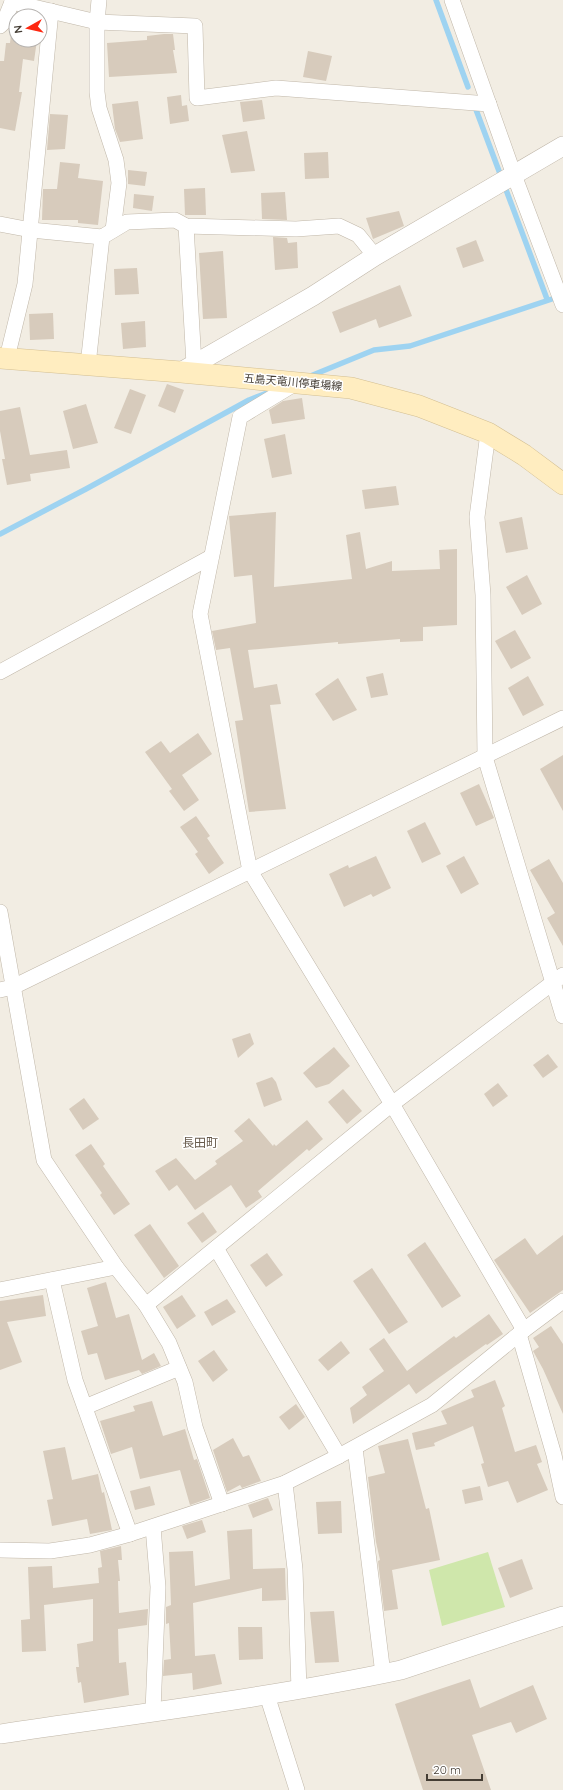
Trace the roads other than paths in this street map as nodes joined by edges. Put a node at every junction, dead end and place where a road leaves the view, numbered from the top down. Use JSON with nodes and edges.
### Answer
{"nodes":[{"id":1,"x":100,"y":0,"type":"edge"},
{"id":2,"x":452,"y":0,"type":"edge"},
{"id":3,"x":12,"y":1,"type":"edge"},
{"id":4,"x":52,"y":11,"type":"junction"},
{"id":5,"x":97,"y":22,"type":"junction"},
{"id":6,"x":0,"y":26,"type":"edge"},
{"id":7,"x":489,"y":104,"type":"junction"},
{"id":8,"x":563,"y":146,"type":"edge"},
{"id":9,"x":513,"y":175,"type":"junction"},
{"id":10,"x":0,"y":224,"type":"edge"},
{"id":11,"x":186,"y":226,"type":"junction"},
{"id":12,"x":31,"y":230,"type":"junction"},
{"id":13,"x":107,"y":234,"type":"junction"},
{"id":14,"x":375,"y":256,"type":"junction"},
{"id":15,"x":563,"y":305,"type":"edge"},
{"id":16,"x":4,"y":358,"type":"edge"},
{"id":17,"x":88,"y":364,"type":"junction"},
{"id":18,"x":188,"y":368,"type":"junction"},
{"id":19,"x":290,"y":382,"type":"junction"},
{"id":20,"x":488,"y":433,"type":"junction"},
{"id":21,"x":563,"y":484,"type":"edge"},
{"id":22,"x":211,"y":557,"type":"junction"},
{"id":23,"x":0,"y":672,"type":"edge"},
{"id":24,"x":563,"y":718,"type":"edge"},
{"id":25,"x":485,"y":757,"type":"junction"},
{"id":26,"x":250,"y":871,"type":"junction"},
{"id":27,"x":0,"y":912,"type":"edge"},
{"id":28,"x":558,"y":978,"type":"edge"},
{"id":29,"x":7,"y":988,"type":"edge"},
{"id":30,"x":563,"y":1016,"type":"edge"},
{"id":31,"x":392,"y":1104,"type":"junction"},
{"id":32,"x":216,"y":1248,"type":"junction"},
{"id":33,"x":116,"y":1267,"type":"junction"},
{"id":34,"x":52,"y":1280,"type":"junction"},
{"id":35,"x":0,"y":1290,"type":"edge"},
{"id":36,"x":563,"y":1301,"type":"edge"},
{"id":37,"x":146,"y":1305,"type":"junction"},
{"id":38,"x":521,"y":1332,"type":"junction"},
{"id":39,"x":180,"y":1368,"type":"junction"},
{"id":40,"x":84,"y":1407,"type":"junction"},
{"id":41,"x":355,"y":1448,"type":"junction"},
{"id":42,"x":339,"y":1456,"type":"junction"},
{"id":43,"x":285,"y":1483,"type":"junction"},
{"id":44,"x":563,"y":1497,"type":"edge"},
{"id":45,"x":222,"y":1504,"type":"junction"},
{"id":46,"x":153,"y":1527,"type":"junction"},
{"id":47,"x":130,"y":1534,"type":"junction"},
{"id":48,"x":0,"y":1550,"type":"edge"},
{"id":49,"x":563,"y":1616,"type":"edge"},
{"id":50,"x":384,"y":1674,"type":"junction"},
{"id":51,"x":299,"y":1690,"type":"junction"},
{"id":52,"x":266,"y":1695,"type":"junction"},
{"id":53,"x":153,"y":1711,"type":"junction"},
{"id":54,"x":0,"y":1734,"type":"edge"},
{"id":55,"x":298,"y":1790,"type":"edge"}],
"edges":[{"from":1,"to":5,"type":"street"},
{"from":2,"to":7,"type":"street"},
{"from":3,"to":4,"type":"street"},
{"from":3,"to":6,"type":"street"},
{"from":4,"to":5,"type":"street"},
{"from":4,"to":12,"type":"street"},
{"from":5,"to":7,"type":"street"},
{"from":5,"to":13,"type":"street"},
{"from":7,"to":9,"type":"street"},
{"from":8,"to":9,"type":"street"},
{"from":9,"to":14,"type":"street"},
{"from":9,"to":15,"type":"street"},
{"from":10,"to":12,"type":"street"},
{"from":11,"to":13,"type":"street"},
{"from":11,"to":14,"type":"street"},
{"from":11,"to":18,"type":"street"},
{"from":12,"to":13,"type":"street"},
{"from":12,"to":16,"type":"street"},
{"from":13,"to":17,"type":"street"},
{"from":14,"to":18,"type":"street"},
{"from":16,"to":17,"type":"main road","name":"五島天竜川停車場線"},
{"from":17,"to":18,"type":"main road","name":"五島天竜川停車場線"},
{"from":18,"to":19,"type":"main road","name":"五島天竜川停車場線"},
{"from":19,"to":20,"type":"main road","name":"五島天竜川停車場線"},
{"from":19,"to":22,"type":"street"},
{"from":20,"to":21,"type":"main road","name":"五島天竜川停車場線"},
{"from":20,"to":25,"type":"street"},
{"from":22,"to":23,"type":"street"},
{"from":22,"to":26,"type":"street"},
{"from":24,"to":25,"type":"street"},
{"from":25,"to":26,"type":"street"},
{"from":25,"to":28,"type":"street"},
{"from":26,"to":29,"type":"street"},
{"from":26,"to":31,"type":"street"},
{"from":27,"to":29,"type":"street"},
{"from":28,"to":30,"type":"street"},
{"from":28,"to":31,"type":"street"},
{"from":29,"to":33,"type":"street"},
{"from":31,"to":32,"type":"street"},
{"from":31,"to":38,"type":"street"},
{"from":32,"to":37,"type":"street"},
{"from":32,"to":42,"type":"street"},
{"from":33,"to":34,"type":"street"},
{"from":33,"to":37,"type":"street"},
{"from":34,"to":35,"type":"street"},
{"from":34,"to":40,"type":"street"},
{"from":36,"to":38,"type":"street"},
{"from":37,"to":39,"type":"street"},
{"from":38,"to":41,"type":"street"},
{"from":38,"to":44,"type":"street"},
{"from":39,"to":40,"type":"street"},
{"from":39,"to":45,"type":"street"},
{"from":40,"to":47,"type":"street"},
{"from":41,"to":42,"type":"street"},
{"from":41,"to":50,"type":"street"},
{"from":42,"to":43,"type":"street"},
{"from":43,"to":45,"type":"street"},
{"from":43,"to":51,"type":"street"},
{"from":45,"to":46,"type":"street"},
{"from":46,"to":47,"type":"street"},
{"from":46,"to":53,"type":"street"},
{"from":47,"to":48,"type":"street"},
{"from":49,"to":50,"type":"street"},
{"from":50,"to":51,"type":"street"},
{"from":51,"to":52,"type":"street"},
{"from":52,"to":53,"type":"street"},
{"from":52,"to":55,"type":"street"},
{"from":53,"to":54,"type":"street"}]}
